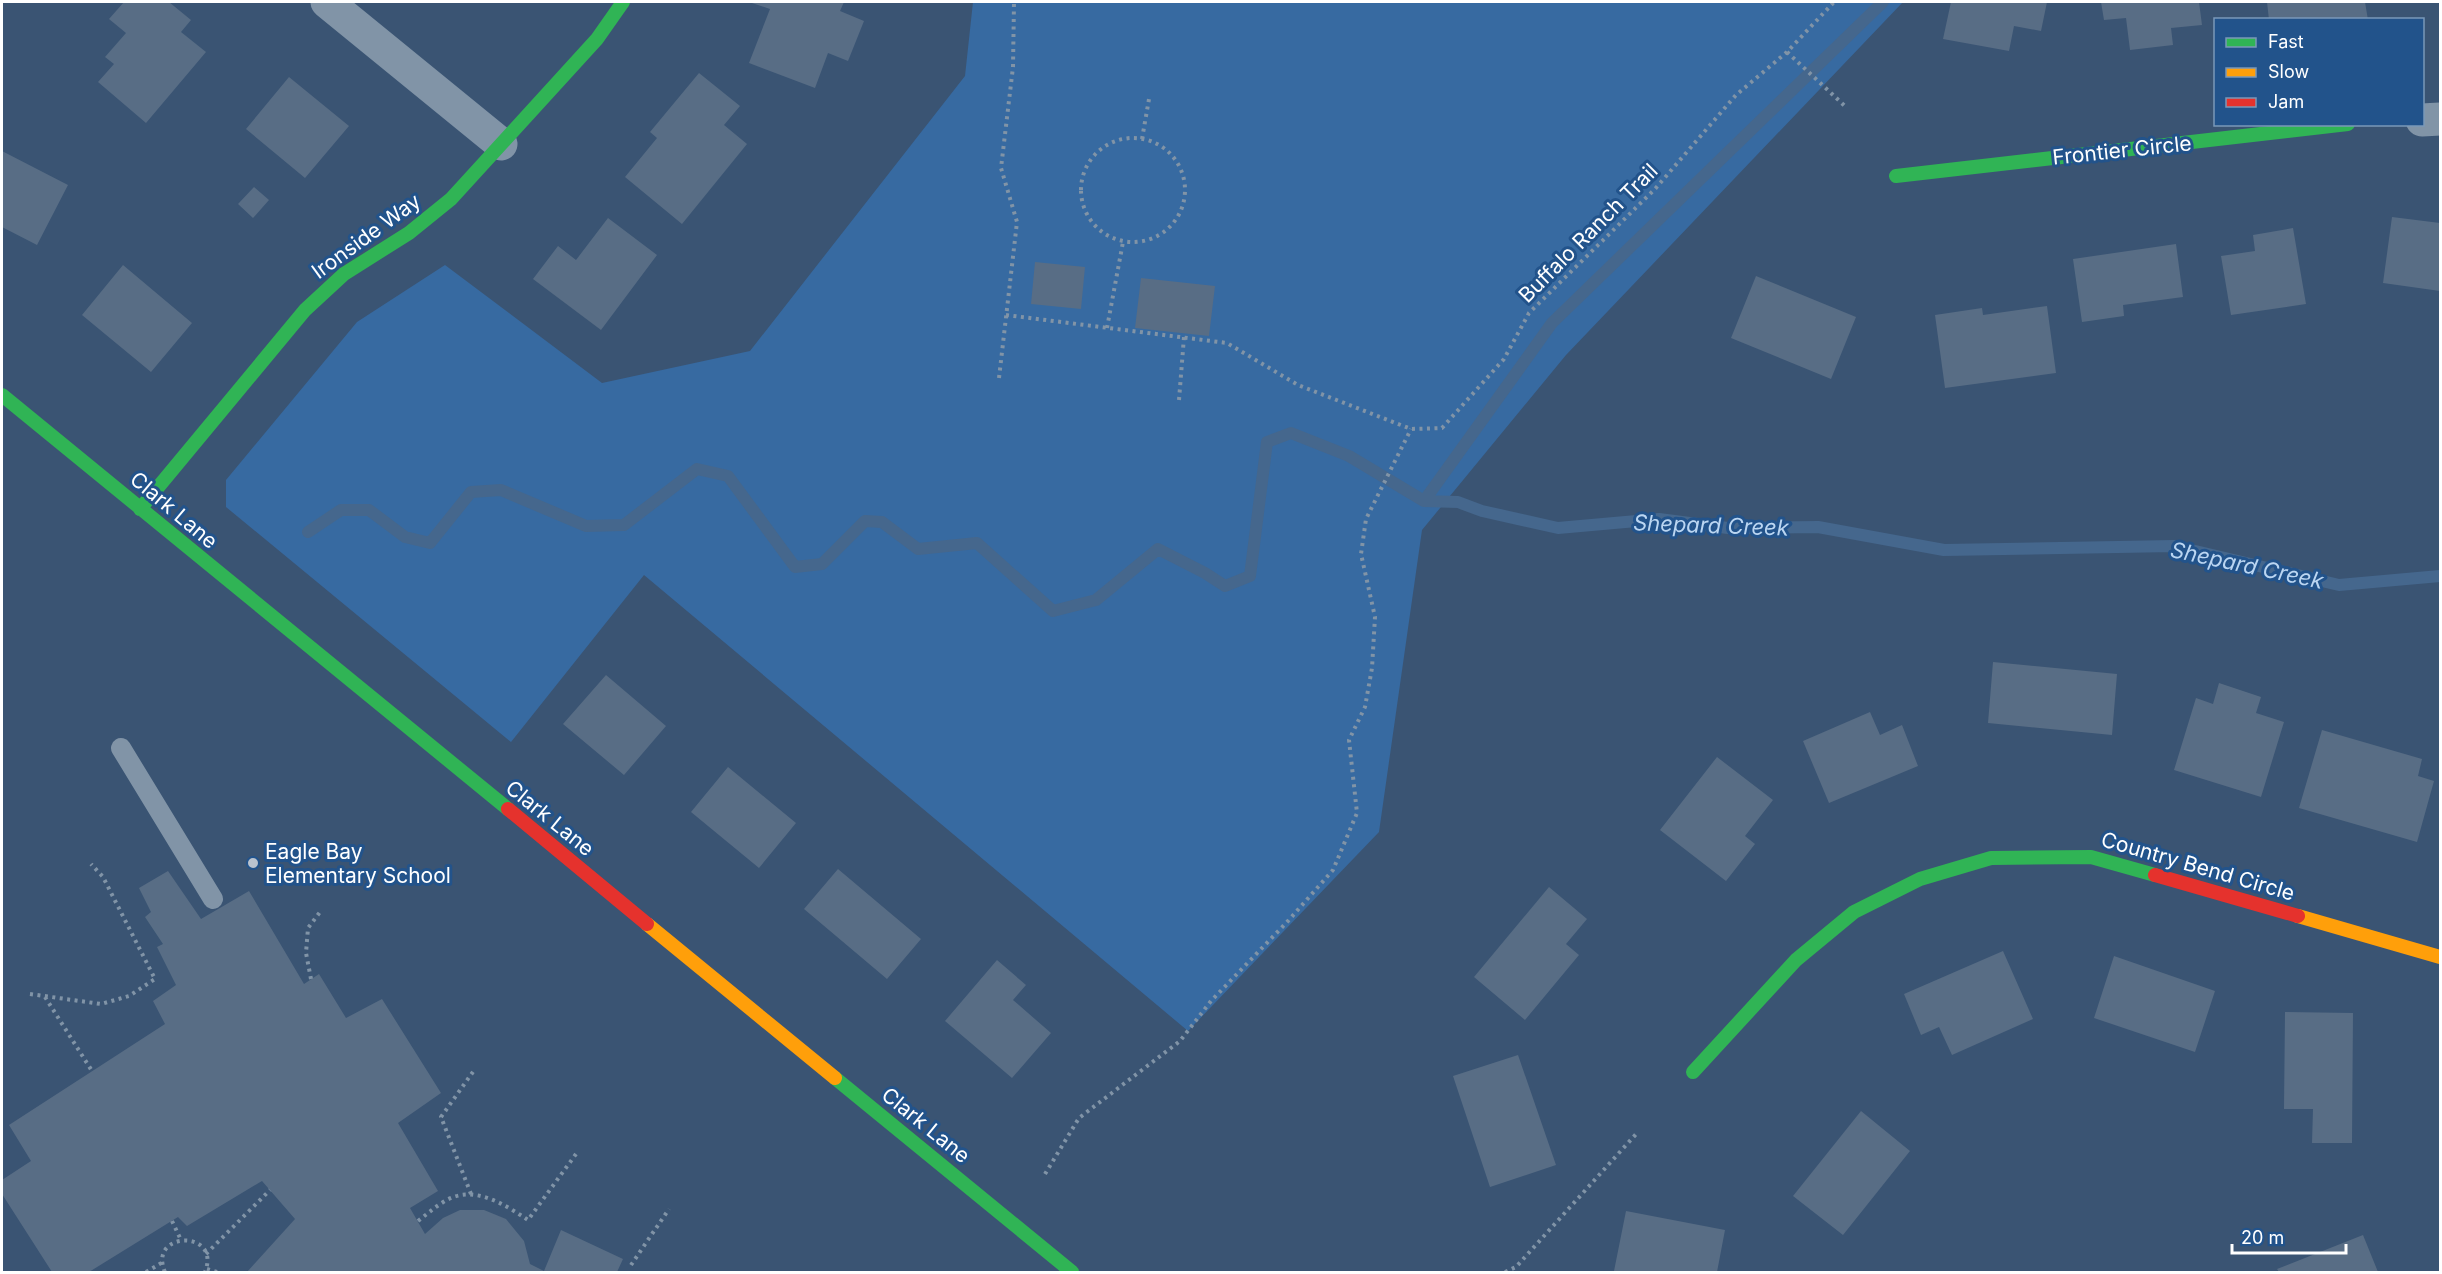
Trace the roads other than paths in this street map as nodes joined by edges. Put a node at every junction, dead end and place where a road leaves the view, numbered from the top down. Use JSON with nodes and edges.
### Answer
{"nodes":[{"id":1,"x":327,"y":2,"type":"edge"},
{"id":2,"x":622,"y":2,"type":"edge"},
{"id":3,"x":2424,"y":120,"type":"edge"},
{"id":4,"x":2440,"y":120,"type":"edge"},
{"id":5,"x":2331,"y":126,"type":"edge"},
{"id":6,"x":501,"y":144,"type":"junction"},
{"id":7,"x":1896,"y":176,"type":"dead end"},
{"id":8,"x":2,"y":395,"type":"edge"},
{"id":9,"x":140,"y":509,"type":"junction"},
{"id":10,"x":121,"y":748,"type":"dead end"},
{"id":11,"x":213,"y":899,"type":"dead end"},
{"id":12,"x":2440,"y":957,"type":"edge"},
{"id":13,"x":1692,"y":1072,"type":"dead end"},
{"id":14,"x":1072,"y":1272,"type":"edge"}],
"edges":[{"from":1,"to":6,"type":"street"},
{"from":2,"to":6,"type":"street","name":"Ironside Way"},
{"from":3,"to":4,"type":"street"},
{"from":5,"to":7,"type":"street","name":"Frontier Circle"},
{"from":6,"to":9,"type":"street","name":"Ironside Way"},
{"from":8,"to":9,"type":"street","name":"Clark Lane"},
{"from":9,"to":14,"type":"street","name":"Clark Lane"},
{"from":10,"to":11,"type":"lane"},
{"from":12,"to":13,"type":"street","name":"Country Bend Circle"}]}
